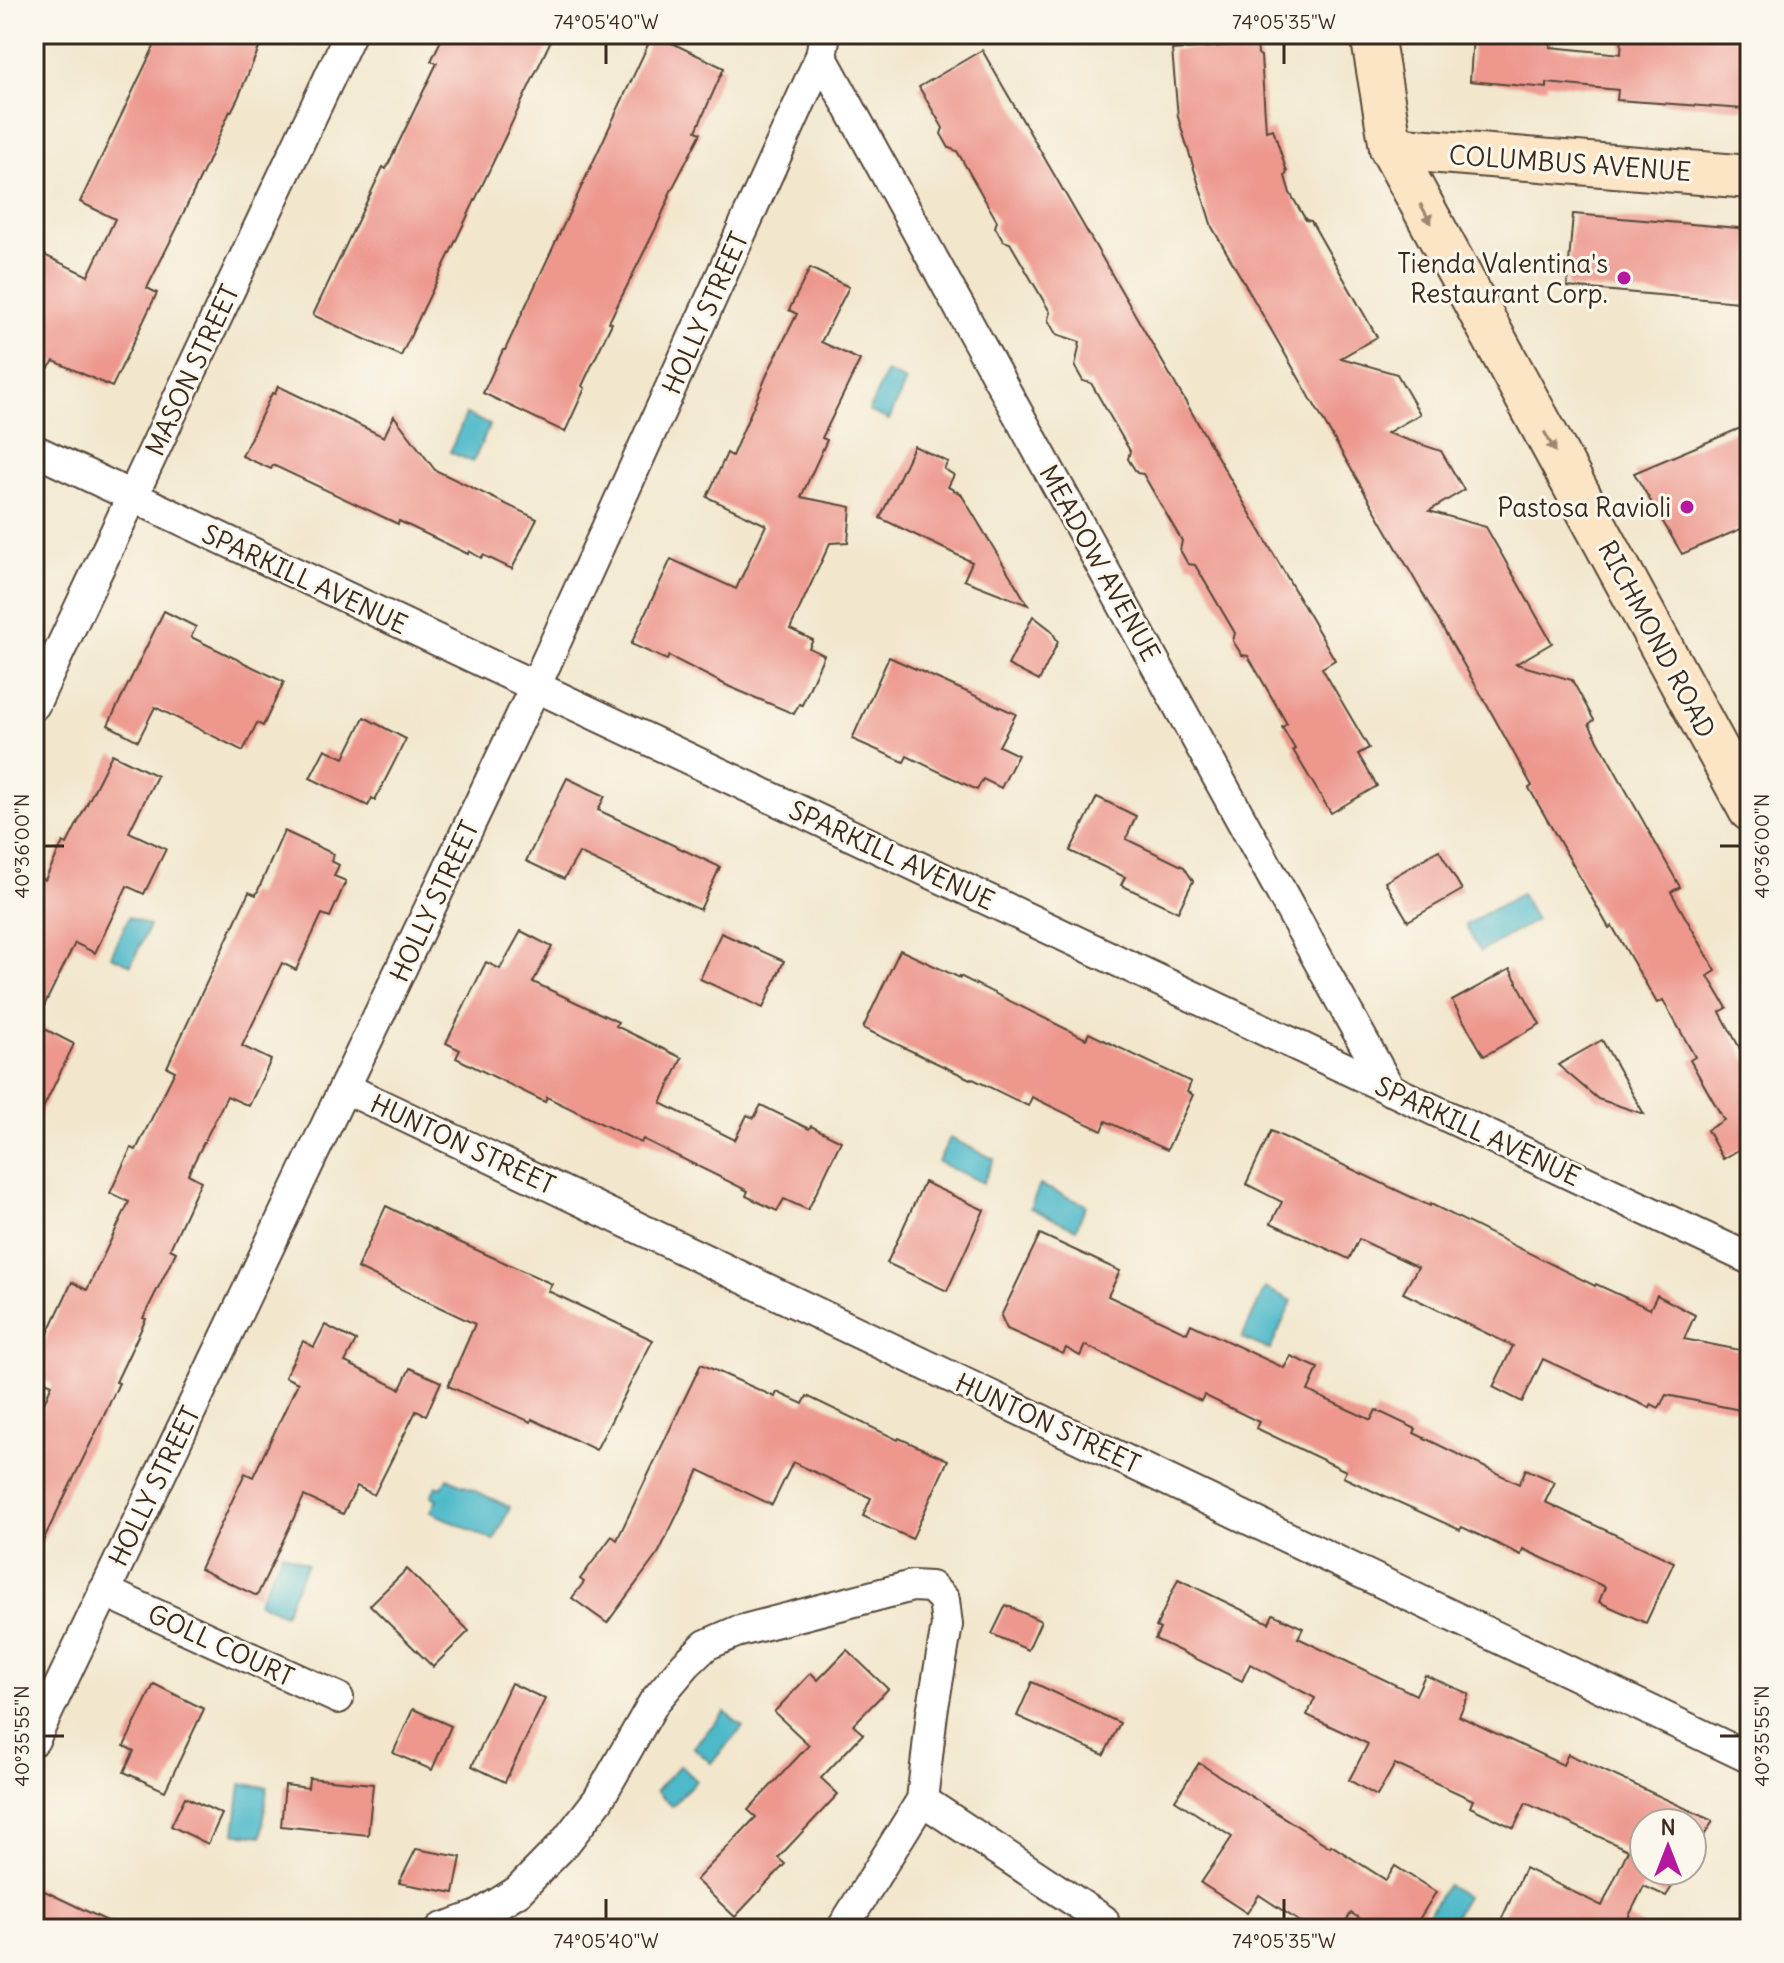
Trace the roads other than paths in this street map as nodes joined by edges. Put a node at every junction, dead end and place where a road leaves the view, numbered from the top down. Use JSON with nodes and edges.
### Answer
{"nodes":[{"id":1,"x":350,"y":34,"type":"edge"},
{"id":2,"x":1372,"y":34,"type":"edge"},
{"id":3,"x":823,"y":45,"type":"edge"},
{"id":4,"x":1391,"y":148,"type":"junction"},
{"id":5,"x":1750,"y":177,"type":"edge"},
{"id":6,"x":34,"y":450,"type":"edge"},
{"id":7,"x":132,"y":497,"type":"junction"},
{"id":8,"x":535,"y":687,"type":"junction"},
{"id":9,"x":34,"y":705,"type":"edge"},
{"id":10,"x":1750,"y":810,"type":"edge"},
{"id":11,"x":345,"y":1088,"type":"junction"},
{"id":12,"x":1390,"y":1090,"type":"junction"},
{"id":13,"x":1750,"y":1259,"type":"edge"},
{"id":14,"x":104,"y":1591,"type":"junction"},
{"id":15,"x":338,"y":1698,"type":"dead end"},
{"id":16,"x":34,"y":1740,"type":"edge"},
{"id":17,"x":1750,"y":1758,"type":"edge"},
{"id":18,"x":922,"y":1800,"type":"junction"},
{"id":19,"x":1105,"y":1926,"type":"edge"},
{"id":20,"x":441,"y":1929,"type":"edge"},
{"id":21,"x":842,"y":1929,"type":"edge"}],
"edges":[{"from":1,"to":7,"type":"street","name":"MASON STREET"},
{"from":2,"to":4,"type":"main road","name":"RICHMOND ROAD"},
{"from":3,"to":8,"type":"street","name":"HOLLY STREET"},
{"from":3,"to":12,"type":"street","name":"MEADOW AVENUE"},
{"from":4,"to":5,"type":"main road","name":"COLUMBUS AVENUE"},
{"from":4,"to":10,"type":"main road","name":"RICHMOND ROAD","one_way":true},
{"from":6,"to":7,"type":"street","name":"SPARKILL AVENUE"},
{"from":7,"to":8,"type":"street","name":"SPARKILL AVENUE"},
{"from":7,"to":9,"type":"street","name":"MASON STREET"},
{"from":8,"to":11,"type":"street","name":"HOLLY STREET"},
{"from":8,"to":12,"type":"street","name":"SPARKILL AVENUE"},
{"from":11,"to":14,"type":"street","name":"HOLLY STREET"},
{"from":11,"to":17,"type":"street","name":"HUNTON STREET"},
{"from":12,"to":13,"type":"street","name":"SPARKILL AVENUE"},
{"from":14,"to":15,"type":"street","name":"GOLL COURT"},
{"from":14,"to":16,"type":"street","name":"HOLLY STREET"},
{"from":18,"to":19,"type":"street"},
{"from":18,"to":20,"type":"street"},
{"from":18,"to":21,"type":"street"}]}
